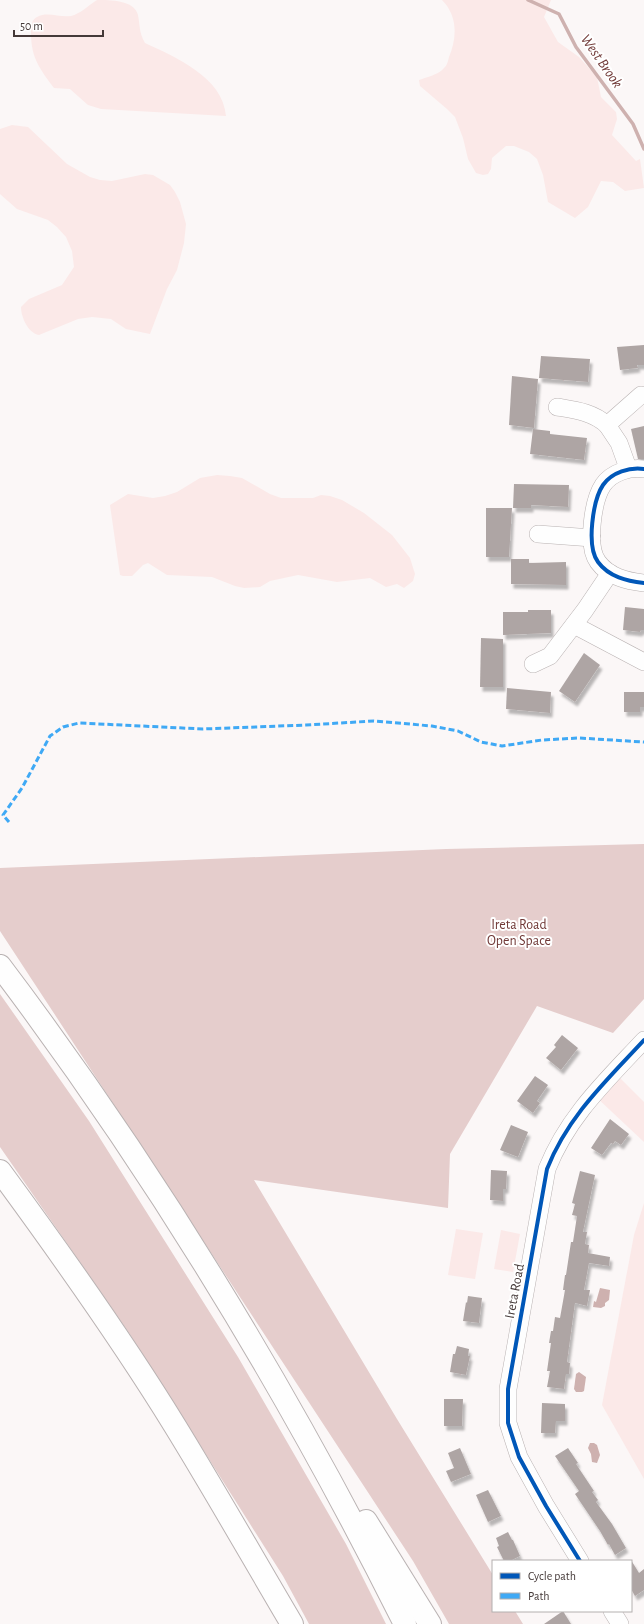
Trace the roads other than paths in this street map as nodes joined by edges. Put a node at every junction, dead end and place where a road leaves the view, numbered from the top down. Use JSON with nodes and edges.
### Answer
{"nodes":[{"id":1,"x":641,"y":395,"type":"dead end"},
{"id":2,"x":557,"y":407,"type":"dead end"},
{"id":3,"x":607,"y":425,"type":"junction"},
{"id":4,"x":636,"y":469,"type":"edge"},
{"id":5,"x":538,"y":534,"type":"dead end"},
{"id":6,"x":592,"y":538,"type":"junction"},
{"id":7,"x":610,"y":573,"type":"junction"},
{"id":8,"x":644,"y":583,"type":"edge"},
{"id":9,"x":574,"y":625,"type":"junction"},
{"id":10,"x":644,"y":662,"type":"edge"},
{"id":11,"x":534,"y":664,"type":"dead end"},
{"id":12,"x":0,"y":966,"type":"edge"},
{"id":13,"x":644,"y":1040,"type":"edge"},
{"id":14,"x":0,"y":1171,"type":"edge"},
{"id":15,"x":295,"y":1419,"type":"junction"},
{"id":16,"x":579,"y":1560,"type":"edge"},
{"id":17,"x":613,"y":1612,"type":"edge"},
{"id":18,"x":292,"y":1624,"type":"edge"},
{"id":19,"x":405,"y":1624,"type":"edge"},
{"id":20,"x":430,"y":1624,"type":"edge"},
{"id":21,"x":620,"y":1624,"type":"edge"}],
"edges":[{"from":1,"to":3,"type":"street"},
{"from":2,"to":3,"type":"street"},
{"from":3,"to":4,"type":"street"},
{"from":4,"to":6,"type":"street"},
{"from":5,"to":6,"type":"street"},
{"from":6,"to":7,"type":"street"},
{"from":7,"to":8,"type":"street"},
{"from":7,"to":9,"type":"street"},
{"from":9,"to":10,"type":"street"},
{"from":9,"to":11,"type":"street"},
{"from":12,"to":15,"type":"highway"},
{"from":13,"to":16,"type":"street","name":"Ireta Road"},
{"from":14,"to":18,"type":"highway"},
{"from":15,"to":19,"type":"highway"},
{"from":15,"to":20,"type":"highway"},
{"from":17,"to":21,"type":"street"}]}
